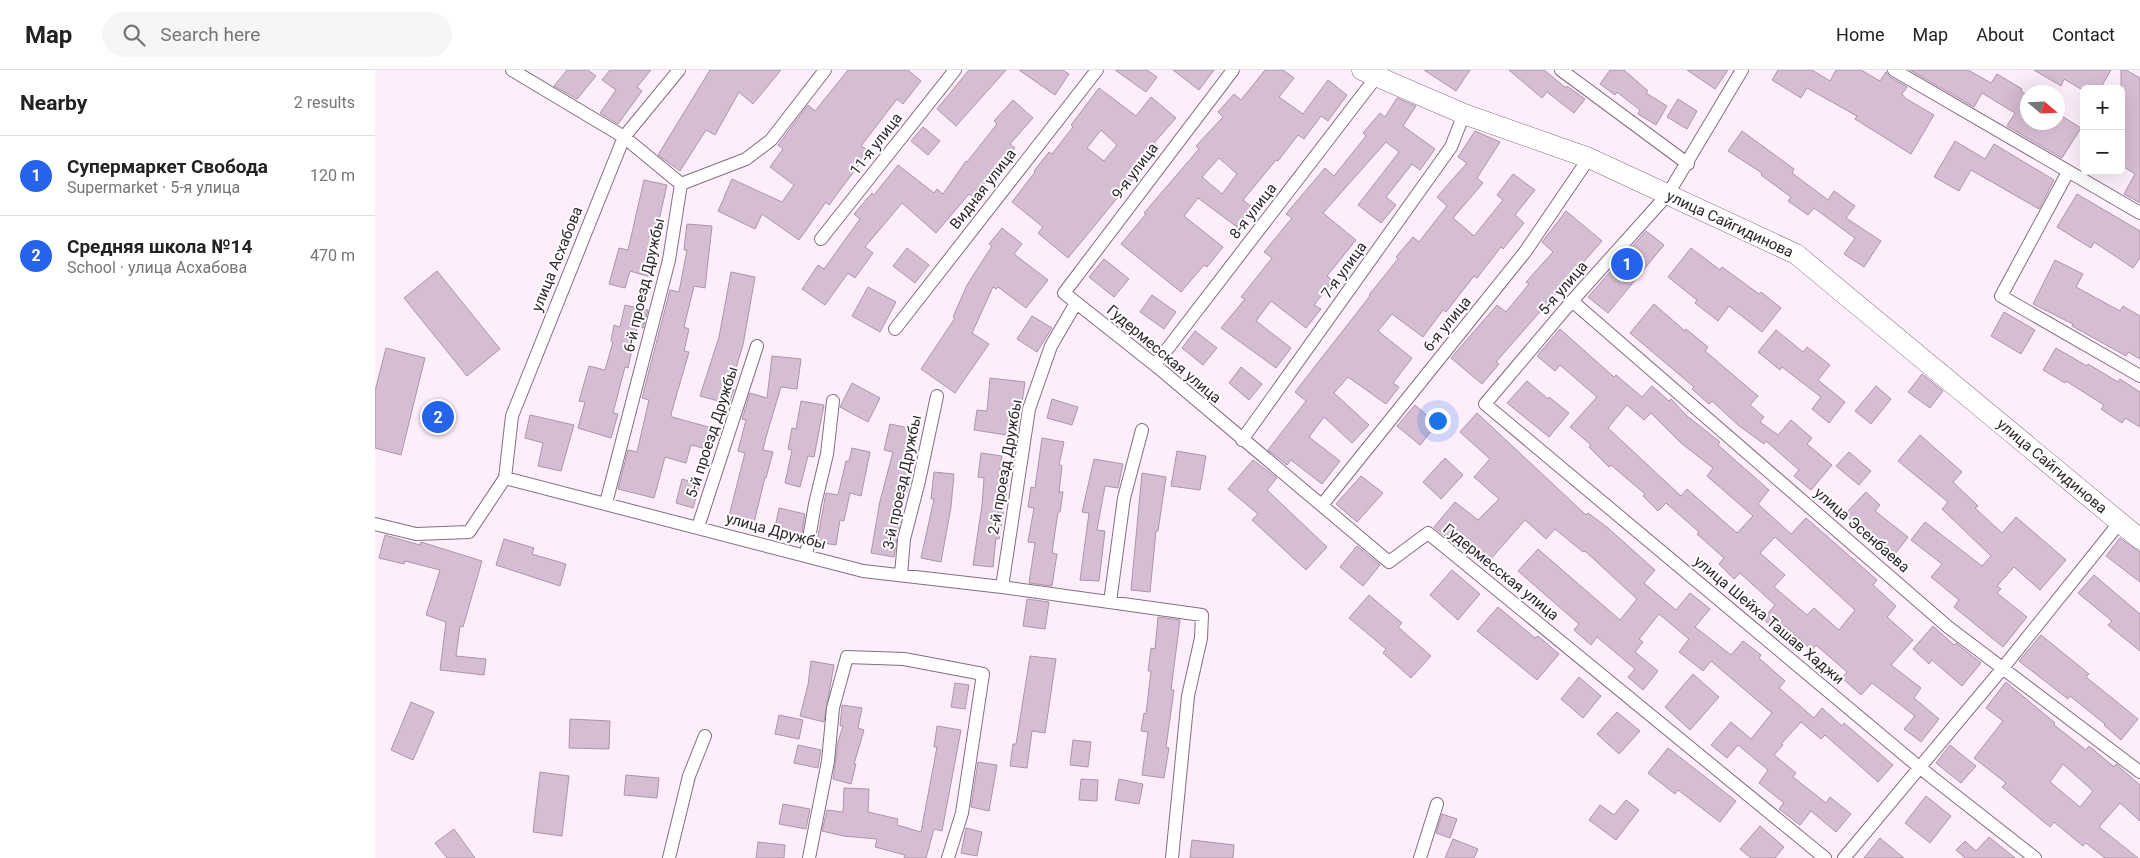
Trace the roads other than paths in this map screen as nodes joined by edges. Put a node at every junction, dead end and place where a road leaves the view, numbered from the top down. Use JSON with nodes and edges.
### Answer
{"nodes":[{"id":1,"x":512,"y":70,"type":"edge"},
{"id":2,"x":679,"y":70,"type":"edge"},
{"id":3,"x":825,"y":70,"type":"edge"},
{"id":4,"x":955,"y":70,"type":"edge"},
{"id":5,"x":1097,"y":70,"type":"edge"},
{"id":6,"x":1233,"y":70,"type":"edge"},
{"id":7,"x":1561,"y":70,"type":"edge"},
{"id":8,"x":1742,"y":70,"type":"edge"},
{"id":9,"x":1894,"y":70,"type":"edge"},
{"id":10,"x":1370,"y":73,"type":"edge"},
{"id":11,"x":531,"y":75,"type":"edge"},
{"id":12,"x":1464,"y":114,"type":"junction"},
{"id":13,"x":624,"y":137,"type":"junction"},
{"id":14,"x":1589,"y":158,"type":"junction"},
{"id":15,"x":1688,"y":164,"type":"junction"},
{"id":16,"x":2068,"y":172,"type":"junction"},
{"id":17,"x":681,"y":184,"type":"junction"},
{"id":18,"x":1668,"y":194,"type":"junction"},
{"id":19,"x":2140,"y":212,"type":"edge"},
{"id":20,"x":821,"y":239,"type":"dead end"},
{"id":21,"x":1064,"y":293,"type":"joint"},
{"id":22,"x":1572,"y":301,"type":"junction"},
{"id":23,"x":1076,"y":303,"type":"junction"},
{"id":24,"x":895,"y":329,"type":"dead end"},
{"id":25,"x":757,"y":346,"type":"dead end"},
{"id":26,"x":1155,"y":365,"type":"junction"},
{"id":27,"x":2140,"y":376,"type":"edge"},
{"id":28,"x":937,"y":396,"type":"dead end"},
{"id":29,"x":833,"y":401,"type":"dead end"},
{"id":30,"x":1485,"y":404,"type":"joint"},
{"id":31,"x":1142,"y":430,"type":"dead end"},
{"id":32,"x":1242,"y":440,"type":"junction"},
{"id":33,"x":505,"y":478,"type":"junction"},
{"id":34,"x":606,"y":503,"type":"junction"},
{"id":35,"x":1322,"y":505,"type":"junction"},
{"id":36,"x":2119,"y":522,"type":"junction"},
{"id":37,"x":375,"y":524,"type":"edge"},
{"id":38,"x":698,"y":528,"type":"junction"},
{"id":39,"x":2140,"y":539,"type":"edge"},
{"id":40,"x":806,"y":556,"type":"junction"},
{"id":41,"x":901,"y":575,"type":"junction"},
{"id":42,"x":1002,"y":587,"type":"junction"},
{"id":43,"x":1110,"y":602,"type":"junction"},
{"id":44,"x":2002,"y":670,"type":"junction"},
{"id":45,"x":705,"y":736,"type":"dead end"},
{"id":46,"x":1919,"y":767,"type":"junction"},
{"id":47,"x":2140,"y":772,"type":"edge"},
{"id":48,"x":1437,"y":804,"type":"dead end"},
{"id":49,"x":669,"y":858,"type":"edge"},
{"id":50,"x":809,"y":858,"type":"edge"},
{"id":51,"x":948,"y":858,"type":"edge"},
{"id":52,"x":1172,"y":858,"type":"edge"},
{"id":53,"x":1420,"y":858,"type":"edge"},
{"id":54,"x":1825,"y":858,"type":"edge"},
{"id":55,"x":1844,"y":858,"type":"edge"},
{"id":56,"x":2035,"y":858,"type":"edge"}],
"edges":[{"from":1,"to":11,"type":"street"},
{"from":2,"to":13,"type":"street","name":"улица Асхабова"},
{"from":3,"to":17,"type":"street"},
{"from":4,"to":20,"type":"street","name":"11-я улица"},
{"from":5,"to":24,"type":"street","name":"Видная улица"},
{"from":6,"to":21,"type":"street","name":"9-я улица"},
{"from":7,"to":15,"type":"street"},
{"from":8,"to":15,"type":"street","name":"5-я улица"},
{"from":9,"to":16,"type":"street"},
{"from":10,"to":12,"type":"main road","name":"улица Сайгидинова"},
{"from":10,"to":26,"type":"street","name":"8-я улица"},
{"from":11,"to":13,"type":"street"},
{"from":12,"to":14,"type":"main road","name":"улица Сайгидинова"},
{"from":12,"to":32,"type":"street","name":"7-я улица"},
{"from":13,"to":17,"type":"street"},
{"from":13,"to":33,"type":"street","name":"улица Асхабова"},
{"from":14,"to":18,"type":"main road","name":"улица Сайгидинова"},
{"from":14,"to":35,"type":"street","name":"6-я улица"},
{"from":15,"to":18,"type":"street","name":"5-я улица"},
{"from":16,"to":19,"type":"street"},
{"from":16,"to":27,"type":"street"},
{"from":17,"to":34,"type":"street","name":"6-й проезд Дружбы"},
{"from":18,"to":22,"type":"street","name":"5-я улица"},
{"from":18,"to":36,"type":"main road","name":"улица Сайгидинова"},
{"from":21,"to":23,"type":"street","name":"Гудермесская улица"},
{"from":22,"to":30,"type":"street","name":"5-я улица"},
{"from":22,"to":44,"type":"street","name":"улица Эсенбаева"},
{"from":23,"to":26,"type":"street","name":"Гудермесская улица"},
{"from":23,"to":42,"type":"street","name":"2-й проезд Дружбы"},
{"from":25,"to":38,"type":"street","name":"5-й проезд Дружбы"},
{"from":26,"to":32,"type":"street","name":"Гудермесская улица"},
{"from":28,"to":41,"type":"street","name":"3-й проезд Дружбы"},
{"from":29,"to":40,"type":"street"},
{"from":30,"to":46,"type":"street","name":"улица Шейха Ташав Хаджи"},
{"from":31,"to":43,"type":"street"},
{"from":32,"to":35,"type":"street","name":"Гудермесская улица"},
{"from":33,"to":34,"type":"street","name":"улица Дружбы"},
{"from":33,"to":37,"type":"street"},
{"from":34,"to":38,"type":"street","name":"улица Дружбы"},
{"from":35,"to":54,"type":"street","name":"Гудермесская улица"},
{"from":36,"to":39,"type":"main road","name":"улица Сайгидинова"},
{"from":36,"to":44,"type":"street"},
{"from":38,"to":40,"type":"street","name":"улица Дружбы"},
{"from":40,"to":41,"type":"street","name":"улица Дружбы"},
{"from":41,"to":42,"type":"street","name":"улица Дружбы"},
{"from":42,"to":43,"type":"street","name":"улица Дружбы"},
{"from":43,"to":52,"type":"street","name":"улица Дружбы"},
{"from":44,"to":46,"type":"street"},
{"from":44,"to":47,"type":"street","name":"улица Эсенбаева"},
{"from":45,"to":49,"type":"street"},
{"from":46,"to":55,"type":"street"},
{"from":46,"to":56,"type":"street","name":"улица Шейха Ташав Хаджи"},
{"from":48,"to":53,"type":"street"},
{"from":50,"to":51,"type":"street"}]}
